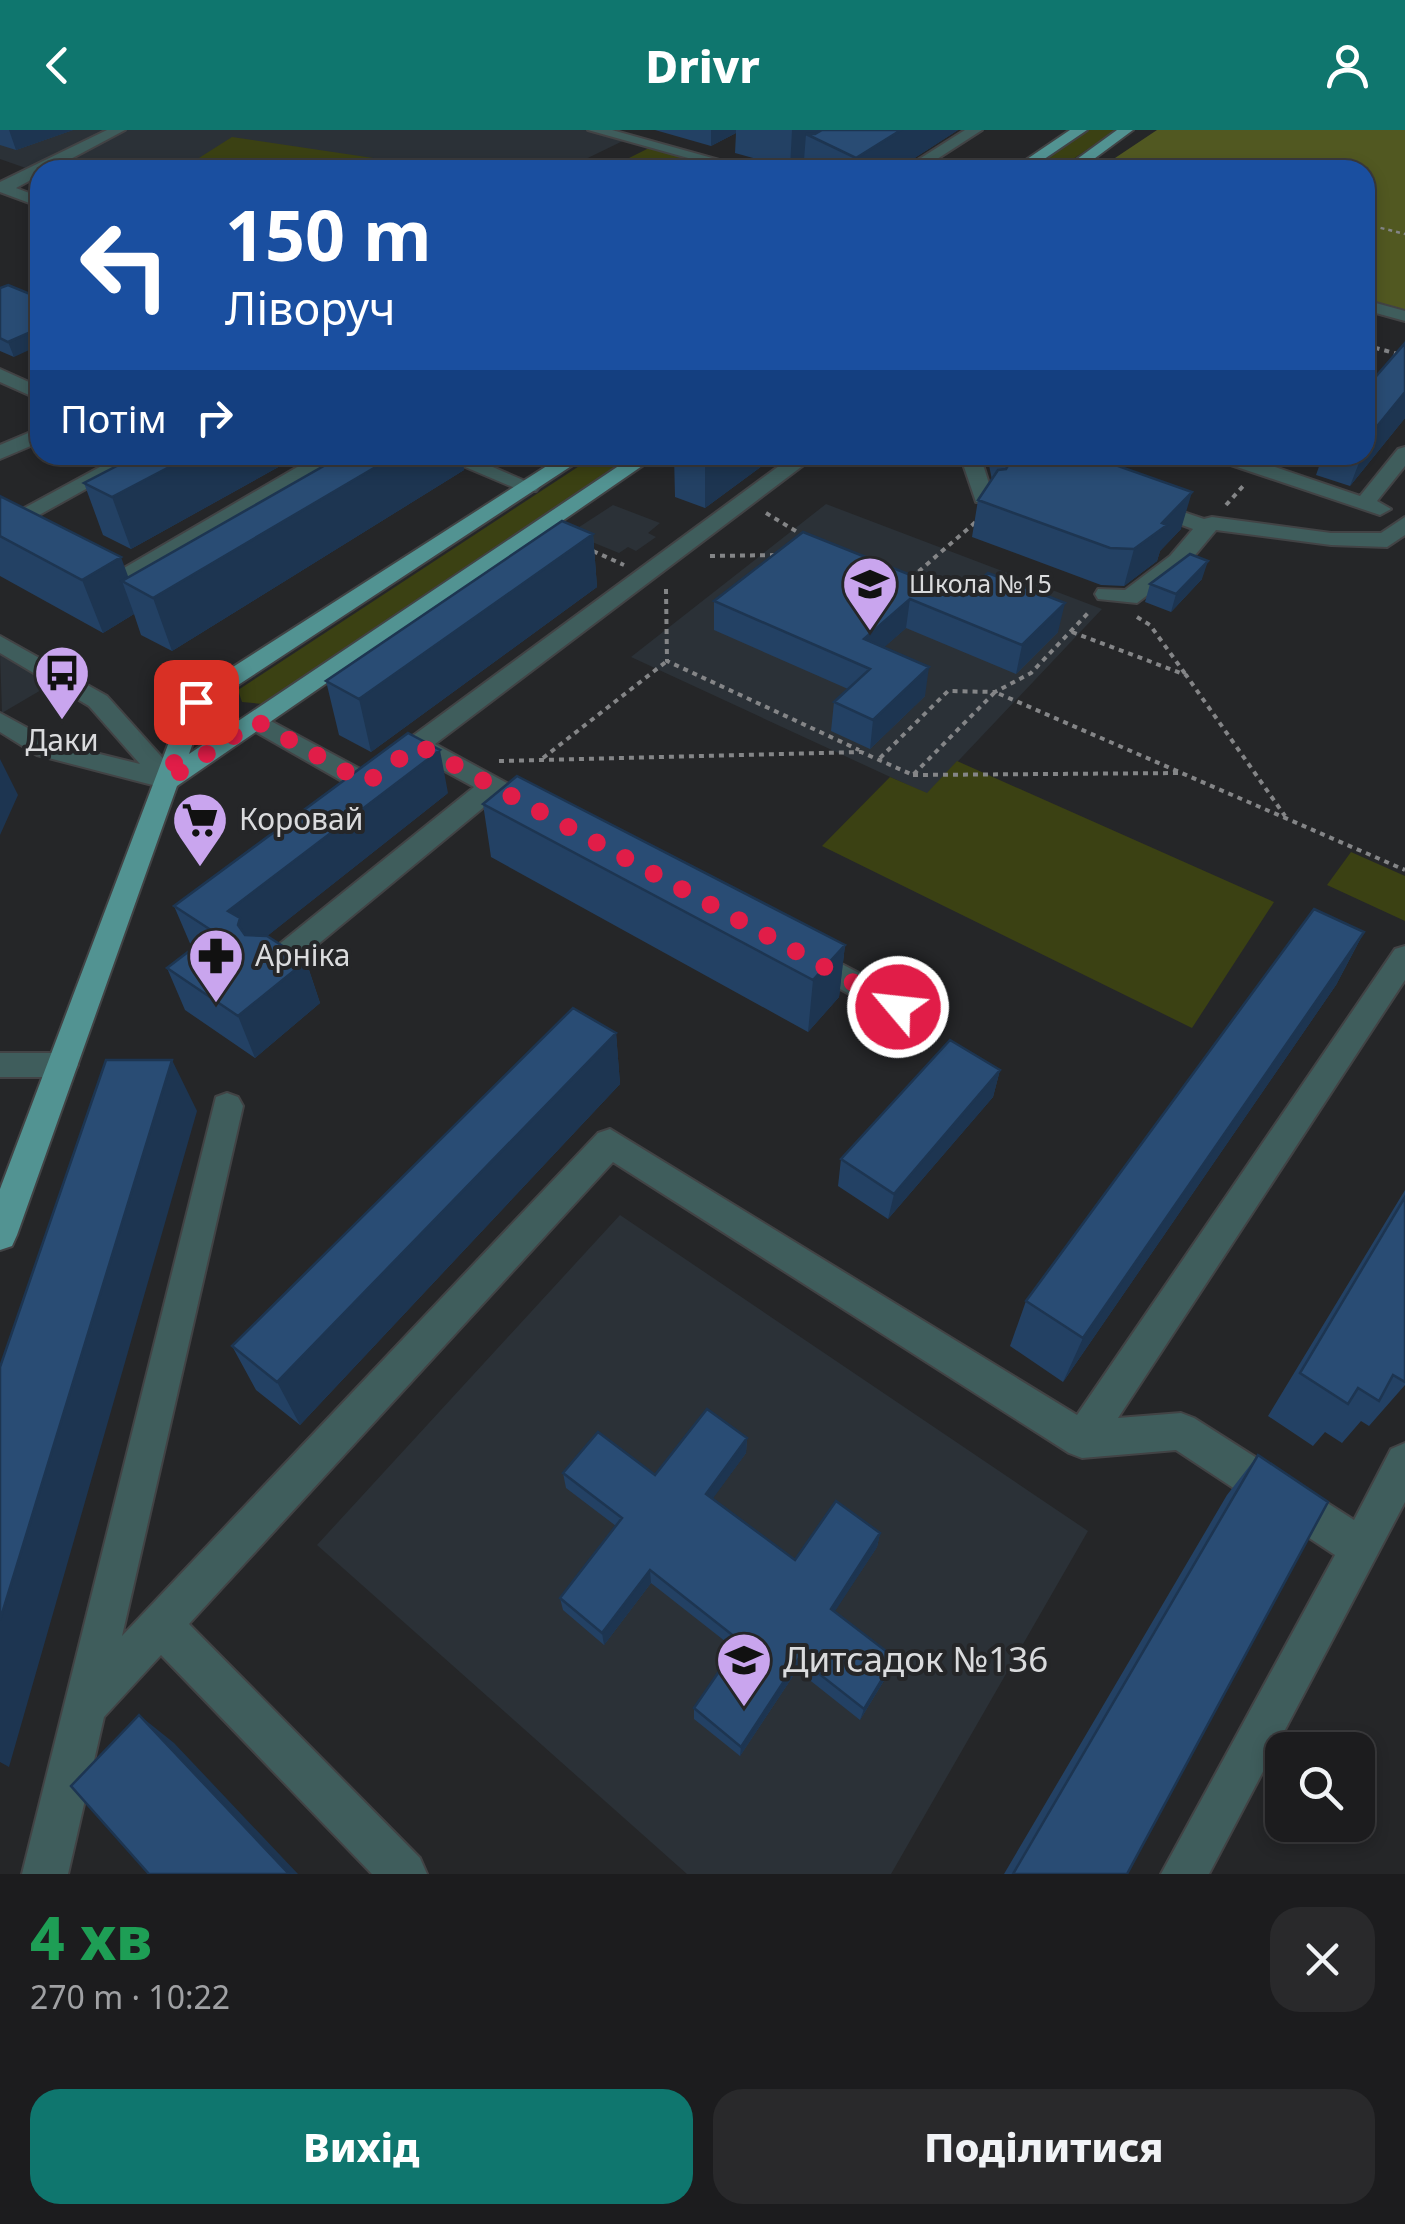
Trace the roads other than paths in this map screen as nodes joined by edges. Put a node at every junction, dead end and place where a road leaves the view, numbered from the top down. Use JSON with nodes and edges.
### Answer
{"nodes":[{"id":1,"x":118,"y":130,"type":"edge"},
{"id":2,"x":594,"y":130,"type":"edge"},
{"id":3,"x":974,"y":130,"type":"edge"},
{"id":4,"x":1080,"y":130,"type":"edge"},
{"id":5,"x":1126,"y":130,"type":"edge"},
{"id":6,"x":733,"y":144,"type":"dead end"},
{"id":7,"x":705,"y":159,"type":"junction"},
{"id":8,"x":58,"y":160,"type":"edge"},
{"id":9,"x":709,"y":160,"type":"edge"},
{"id":10,"x":925,"y":160,"type":"edge"},
{"id":11,"x":1034,"y":160,"type":"edge"},
{"id":12,"x":1083,"y":160,"type":"edge"},
{"id":13,"x":30,"y":174,"type":"edge"},
{"id":14,"x":2,"y":188,"type":"edge"},
{"id":15,"x":30,"y":197,"type":"edge"},
{"id":16,"x":30,"y":201,"type":"edge"},
{"id":17,"x":0,"y":211,"type":"edge"},
{"id":18,"x":1375,"y":308,"type":"edge"},
{"id":19,"x":1405,"y":316,"type":"edge"},
{"id":20,"x":0,"y":375,"type":"edge"},
{"id":21,"x":30,"y":389,"type":"edge"},
{"id":22,"x":30,"y":439,"type":"edge"},
{"id":23,"x":0,"y":453,"type":"edge"},
{"id":24,"x":1405,"y":453,"type":"edge"},
{"id":25,"x":116,"y":465,"type":"edge"},
{"id":26,"x":314,"y":465,"type":"edge"},
{"id":27,"x":473,"y":465,"type":"edge"},
{"id":28,"x":562,"y":465,"type":"edge"},
{"id":29,"x":633,"y":465,"type":"edge"},
{"id":30,"x":794,"y":465,"type":"edge"},
{"id":31,"x":974,"y":465,"type":"edge"},
{"id":32,"x":1251,"y":465,"type":"edge"},
{"id":33,"x":529,"y":486,"type":"junction"},
{"id":34,"x":987,"y":498,"type":"edge"},
{"id":35,"x":1132,"y":501,"type":"edge"},
{"id":36,"x":1364,"y":504,"type":"junction"},
{"id":37,"x":8,"y":515,"type":"edge"},
{"id":38,"x":1405,"y":520,"type":"edge"},
{"id":39,"x":1212,"y":522,"type":"road end"},
{"id":40,"x":46,"y":535,"type":"edge"},
{"id":41,"x":153,"y":591,"type":"edge"},
{"id":42,"x":1106,"y":594,"type":"road end"},
{"id":43,"x":0,"y":644,"type":"edge"},
{"id":44,"x":0,"y":721,"type":"edge"},
{"id":45,"x":256,"y":721,"type":"junction"},
{"id":46,"x":418,"y":745,"type":"junction"},
{"id":47,"x":168,"y":780,"type":"junction"},
{"id":48,"x":366,"y":783,"type":"junction"},
{"id":49,"x":493,"y":786,"type":"junction"},
{"id":50,"x":319,"y":818,"type":"edge"},
{"id":51,"x":560,"y":823,"type":"edge"},
{"id":52,"x":780,"y":942,"type":"edge"},
{"id":53,"x":1405,"y":957,"type":"edge"},
{"id":54,"x":272,"y":966,"type":"edge"},
{"id":55,"x":898,"y":1007,"type":"dead end"},
{"id":56,"x":0,"y":1065,"type":"edge"},
{"id":57,"x":62,"y":1065,"type":"junction"},
{"id":58,"x":227,"y":1106,"type":"dead end"},
{"id":59,"x":0,"y":1236,"type":"edge"},
{"id":60,"x":1082,"y":1440,"type":"junction"},
{"id":61,"x":1405,"y":1462,"type":"edge"},
{"id":62,"x":1360,"y":1548,"type":"junction"},
{"id":63,"x":161,"y":1624,"type":"junction"},
{"id":64,"x":84,"y":1706,"type":"junction"},
{"id":65,"x":45,"y":1874,"type":"edge"},
{"id":66,"x":404,"y":1874,"type":"edge"},
{"id":67,"x":1184,"y":1874,"type":"edge"}],
"edges":[{"from":1,"to":8,"type":"street"},
{"from":2,"to":7,"type":"street"},
{"from":3,"to":10,"type":"street"},
{"from":4,"to":11,"type":"main road"},
{"from":5,"to":12,"type":"main road"},
{"from":6,"to":7,"type":"street"},
{"from":7,"to":9,"type":"street"},
{"from":13,"to":14,"type":"street"},
{"from":14,"to":15,"type":"street"},
{"from":16,"to":17,"type":"street"},
{"from":18,"to":19,"type":"street"},
{"from":20,"to":21,"type":"street"},
{"from":22,"to":23,"type":"street"},
{"from":24,"to":36,"type":"street"},
{"from":25,"to":37,"type":"street"},
{"from":26,"to":41,"type":"street"},
{"from":27,"to":33,"type":"street"},
{"from":28,"to":33,"type":"main road"},
{"from":29,"to":45,"type":"main road"},
{"from":30,"to":46,"type":"street"},
{"from":31,"to":34,"type":"street"},
{"from":32,"to":36,"type":"street"},
{"from":33,"to":47,"type":"main road"},
{"from":35,"to":42,"type":"street"},
{"from":36,"to":38,"type":"street"},
{"from":37,"to":40,"type":"street"},
{"from":38,"to":39,"type":"street"},
{"from":43,"to":47,"type":"street"},
{"from":44,"to":47,"type":"street"},
{"from":45,"to":47,"type":"main road"},
{"from":45,"to":48,"type":"street"},
{"from":46,"to":48,"type":"street"},
{"from":46,"to":49,"type":"street"},
{"from":47,"to":57,"type":"main road"},
{"from":48,"to":50,"type":"street"},
{"from":49,"to":51,"type":"street"},
{"from":49,"to":54,"type":"street"},
{"from":52,"to":55,"type":"street"},
{"from":53,"to":60,"type":"street"},
{"from":56,"to":57,"type":"street"},
{"from":57,"to":59,"type":"main road"},
{"from":58,"to":64,"type":"street"},
{"from":60,"to":62,"type":"street"},
{"from":60,"to":63,"type":"street"},
{"from":61,"to":62,"type":"street"},
{"from":62,"to":67,"type":"street"},
{"from":63,"to":64,"type":"street"},
{"from":63,"to":66,"type":"street"},
{"from":64,"to":65,"type":"street"}]}
